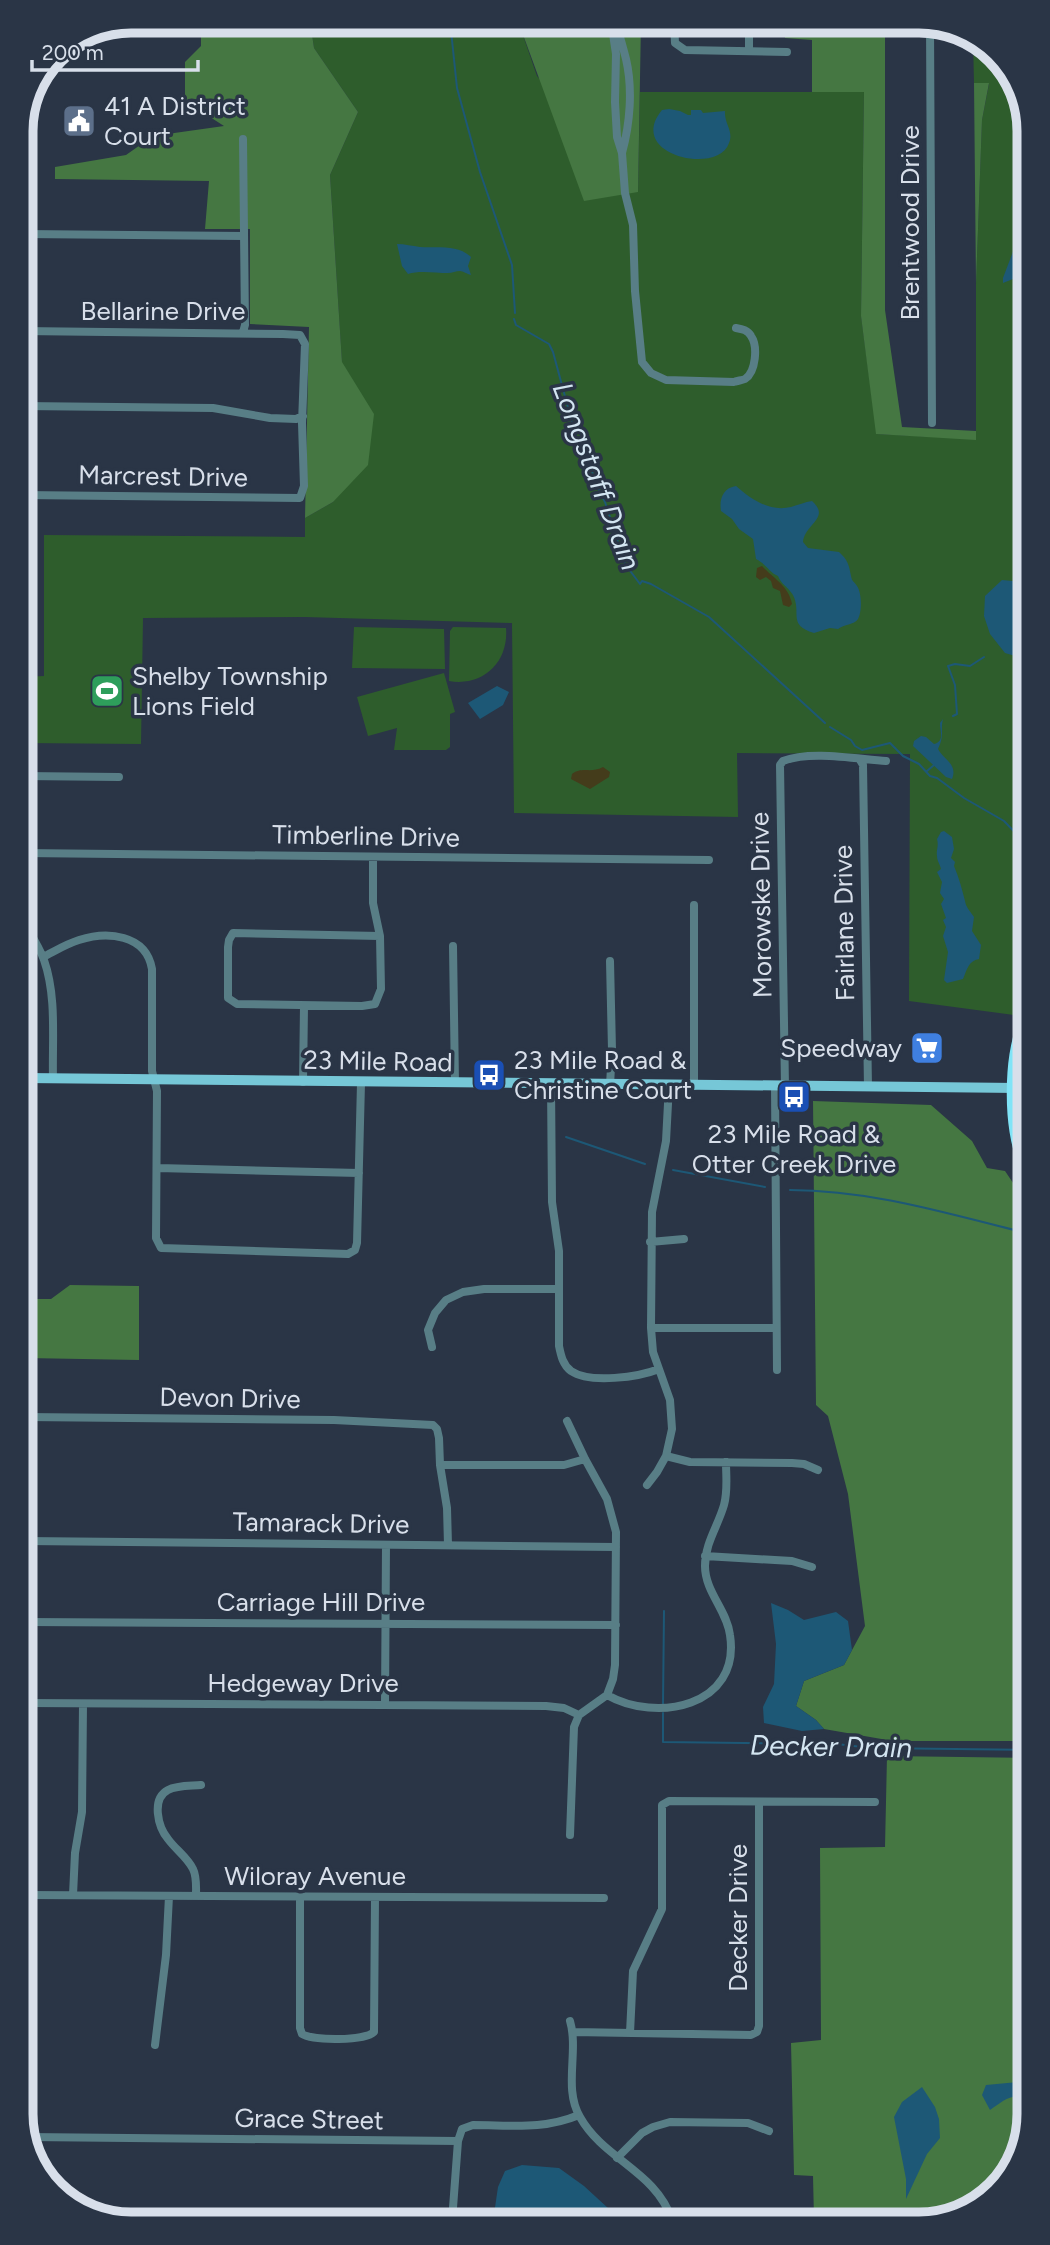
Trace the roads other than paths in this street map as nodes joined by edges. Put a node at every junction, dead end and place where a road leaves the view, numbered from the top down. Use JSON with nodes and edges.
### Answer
{"nodes":[{"id":1,"x":614,"y":33,"type":"edge"},
{"id":2,"x":617,"y":33,"type":"edge"},
{"id":3,"x":674,"y":33,"type":"edge"},
{"id":4,"x":749,"y":33,"type":"edge"},
{"id":5,"x":930,"y":34,"type":"edge"},
{"id":6,"x":749,"y":51,"type":"junction"},
{"id":7,"x":787,"y":52,"type":"dead end"},
{"id":8,"x":627,"y":121,"type":"junction"},
{"id":9,"x":616,"y":122,"type":"junction"},
{"id":10,"x":243,"y":139,"type":"dead end"},
{"id":11,"x":622,"y":153,"type":"junction"},
{"id":12,"x":33,"y":234,"type":"edge"},
{"id":13,"x":244,"y":236,"type":"junction"},
{"id":14,"x":736,"y":328,"type":"dead end"},
{"id":15,"x":33,"y":331,"type":"edge"},
{"id":16,"x":243,"y":332,"type":"junction"},
{"id":17,"x":33,"y":406,"type":"edge"},
{"id":18,"x":303,"y":416,"type":"junction"},
{"id":19,"x":933,"y":423,"type":"dead end"},
{"id":20,"x":33,"y":495,"type":"edge"},
{"id":21,"x":860,"y":760,"type":"junction"},
{"id":22,"x":886,"y":761,"type":"dead end"},
{"id":23,"x":33,"y":776,"type":"edge"},
{"id":24,"x":119,"y":777,"type":"dead end"},
{"id":25,"x":33,"y":853,"type":"edge"},
{"id":26,"x":373,"y":857,"type":"junction"},
{"id":27,"x":709,"y":860,"type":"dead end"},
{"id":28,"x":694,"y":905,"type":"dead end"},
{"id":29,"x":380,"y":936,"type":"junction"},
{"id":30,"x":33,"y":939,"type":"edge"},
{"id":31,"x":453,"y":946,"type":"dead end"},
{"id":32,"x":43,"y":957,"type":"junction"},
{"id":33,"x":610,"y":961,"type":"dead end"},
{"id":34,"x":304,"y":1006,"type":"junction"},
{"id":35,"x":1017,"y":1044,"type":"edge"},
{"id":36,"x":33,"y":1078,"type":"edge"},
{"id":37,"x":53,"y":1079,"type":"junction"},
{"id":38,"x":155,"y":1080,"type":"junction"},
{"id":39,"x":303,"y":1082,"type":"junction"},
{"id":40,"x":361,"y":1083,"type":"junction"},
{"id":41,"x":455,"y":1083,"type":"junction"},
{"id":42,"x":551,"y":1084,"type":"junction"},
{"id":43,"x":610,"y":1085,"type":"junction"},
{"id":44,"x":669,"y":1086,"type":"junction"},
{"id":45,"x":694,"y":1086,"type":"junction"},
{"id":46,"x":780,"y":1086,"type":"junction"},
{"id":47,"x":868,"y":1087,"type":"junction"},
{"id":48,"x":1012,"y":1088,"type":"junction"},
{"id":49,"x":1017,"y":1088,"type":"edge"},
{"id":50,"x":1017,"y":1144,"type":"edge"},
{"id":51,"x":158,"y":1168,"type":"junction"},
{"id":52,"x":359,"y":1173,"type":"junction"},
{"id":53,"x":684,"y":1240,"type":"dead end"},
{"id":54,"x":650,"y":1242,"type":"junction"},
{"id":55,"x":559,"y":1289,"type":"junction"},
{"id":56,"x":651,"y":1328,"type":"junction"},
{"id":57,"x":776,"y":1328,"type":"junction"},
{"id":58,"x":432,"y":1347,"type":"dead end"},
{"id":59,"x":659,"y":1369,"type":"junction"},
{"id":60,"x":777,"y":1370,"type":"dead end"},
{"id":61,"x":33,"y":1417,"type":"edge"},
{"id":62,"x":567,"y":1422,"type":"dead end"},
{"id":63,"x":666,"y":1456,"type":"junction"},
{"id":64,"x":584,"y":1459,"type":"junction"},
{"id":65,"x":726,"y":1462,"type":"junction"},
{"id":66,"x":440,"y":1465,"type":"junction"},
{"id":67,"x":818,"y":1470,"type":"dead end"},
{"id":68,"x":647,"y":1485,"type":"dead end"},
{"id":69,"x":33,"y":1541,"type":"edge"},
{"id":70,"x":386,"y":1545,"type":"junction"},
{"id":71,"x":448,"y":1545,"type":"junction"},
{"id":72,"x":616,"y":1547,"type":"junction"},
{"id":73,"x":705,"y":1556,"type":"junction"},
{"id":74,"x":812,"y":1567,"type":"dead end"},
{"id":75,"x":33,"y":1622,"type":"edge"},
{"id":76,"x":386,"y":1624,"type":"junction"},
{"id":77,"x":616,"y":1625,"type":"junction"},
{"id":78,"x":607,"y":1695,"type":"junction"},
{"id":79,"x":33,"y":1703,"type":"edge"},
{"id":80,"x":83,"y":1704,"type":"junction"},
{"id":81,"x":385,"y":1704,"type":"junction"},
{"id":82,"x":579,"y":1715,"type":"junction"},
{"id":83,"x":201,"y":1785,"type":"dead end"},
{"id":84,"x":759,"y":1802,"type":"junction"},
{"id":85,"x":875,"y":1802,"type":"dead end"},
{"id":86,"x":570,"y":1835,"type":"dead end"},
{"id":87,"x":33,"y":1895,"type":"edge"},
{"id":88,"x":74,"y":1895,"type":"junction"},
{"id":89,"x":169,"y":1896,"type":"junction"},
{"id":90,"x":196,"y":1896,"type":"junction"},
{"id":91,"x":300,"y":1896,"type":"junction"},
{"id":92,"x":375,"y":1897,"type":"junction"},
{"id":93,"x":604,"y":1898,"type":"dead end"},
{"id":94,"x":570,"y":2021,"type":"dead end"},
{"id":95,"x":573,"y":2032,"type":"junction"},
{"id":96,"x":630,"y":2033,"type":"junction"},
{"id":97,"x":155,"y":2045,"type":"dead end"},
{"id":98,"x":579,"y":2115,"type":"junction"},
{"id":99,"x":769,"y":2131,"type":"dead end"},
{"id":100,"x":36,"y":2137,"type":"edge"},
{"id":101,"x":458,"y":2141,"type":"junction"},
{"id":102,"x":617,"y":2158,"type":"junction"},
{"id":103,"x":453,"y":2212,"type":"edge"},
{"id":104,"x":670,"y":2212,"type":"edge"}],
"edges":[{"from":1,"to":9,"type":"street"},
{"from":2,"to":8,"type":"street"},
{"from":3,"to":6,"type":"street"},
{"from":4,"to":6,"type":"street"},
{"from":5,"to":19,"type":"street","name":"Brentwood Drive"},
{"from":6,"to":7,"type":"street"},
{"from":8,"to":9,"type":"street"},
{"from":8,"to":11,"type":"street"},
{"from":9,"to":11,"type":"street"},
{"from":10,"to":13,"type":"street"},
{"from":11,"to":14,"type":"street"},
{"from":12,"to":13,"type":"street"},
{"from":13,"to":16,"type":"street"},
{"from":15,"to":16,"type":"street","name":"Bellarine Drive"},
{"from":16,"to":18,"type":"street","name":"Bellarine Drive"},
{"from":17,"to":18,"type":"street"},
{"from":18,"to":20,"type":"street","name":"Marcrest Drive"},
{"from":21,"to":22,"type":"street"},
{"from":21,"to":46,"type":"street","name":"Morowske Drive"},
{"from":21,"to":47,"type":"street","name":"Fairlane Drive"},
{"from":23,"to":24,"type":"street"},
{"from":25,"to":26,"type":"street","name":"Timberline Drive"},
{"from":26,"to":27,"type":"street","name":"Timberline Drive"},
{"from":26,"to":29,"type":"street"},
{"from":28,"to":45,"type":"street"},
{"from":29,"to":34,"type":"street"},
{"from":29,"to":34,"type":"street"},
{"from":30,"to":32,"type":"street"},
{"from":31,"to":41,"type":"street"},
{"from":32,"to":37,"type":"street"},
{"from":32,"to":38,"type":"street"},
{"from":33,"to":43,"type":"street"},
{"from":34,"to":39,"type":"street"},
{"from":35,"to":48,"type":"highway"},
{"from":36,"to":37,"type":"main road","name":"23 Mile Road"},
{"from":37,"to":38,"type":"main road","name":"23 Mile Road"},
{"from":38,"to":39,"type":"main road","name":"23 Mile Road"},
{"from":38,"to":51,"type":"street"},
{"from":39,"to":40,"type":"main road","name":"23 Mile Road"},
{"from":40,"to":41,"type":"main road","name":"23 Mile Road"},
{"from":40,"to":52,"type":"street"},
{"from":41,"to":42,"type":"main road","name":"23 Mile Road"},
{"from":42,"to":43,"type":"main road","name":"23 Mile Road"},
{"from":42,"to":55,"type":"street"},
{"from":43,"to":44,"type":"main road","name":"23 Mile Road"},
{"from":44,"to":45,"type":"main road","name":"23 Mile Road"},
{"from":44,"to":54,"type":"street"},
{"from":45,"to":46,"type":"main road","name":"23 Mile Road"},
{"from":46,"to":47,"type":"main road","name":"23 Mile Road"},
{"from":46,"to":57,"type":"street","name":"Morowske Drive"},
{"from":47,"to":48,"type":"main road","name":"23 Mile Road"},
{"from":48,"to":49,"type":"main road","name":"23 Mile Road"},
{"from":48,"to":50,"type":"highway"},
{"from":51,"to":52,"type":"street"},
{"from":51,"to":52,"type":"street"},
{"from":53,"to":54,"type":"street"},
{"from":54,"to":56,"type":"street"},
{"from":55,"to":58,"type":"street"},
{"from":55,"to":59,"type":"street"},
{"from":56,"to":57,"type":"street"},
{"from":56,"to":59,"type":"street"},
{"from":57,"to":60,"type":"street","name":"Morowske Drive"},
{"from":59,"to":63,"type":"street"},
{"from":61,"to":66,"type":"street","name":"Devon Drive"},
{"from":62,"to":64,"type":"street"},
{"from":63,"to":65,"type":"street"},
{"from":63,"to":68,"type":"street"},
{"from":64,"to":66,"type":"street"},
{"from":64,"to":72,"type":"street"},
{"from":65,"to":67,"type":"street"},
{"from":65,"to":73,"type":"street"},
{"from":66,"to":71,"type":"street"},
{"from":69,"to":70,"type":"street","name":"Tamarack Drive"},
{"from":70,"to":71,"type":"street","name":"Tamarack Drive"},
{"from":70,"to":76,"type":"street"},
{"from":71,"to":72,"type":"street","name":"Tamarack Drive"},
{"from":72,"to":77,"type":"street"},
{"from":73,"to":74,"type":"street"},
{"from":73,"to":78,"type":"street"},
{"from":75,"to":76,"type":"street","name":"Carriage Hill Drive"},
{"from":76,"to":77,"type":"street","name":"Carriage Hill Drive"},
{"from":76,"to":81,"type":"street"},
{"from":77,"to":78,"type":"street"},
{"from":78,"to":82,"type":"street"},
{"from":79,"to":80,"type":"street","name":"Hedgeway Drive"},
{"from":80,"to":81,"type":"street","name":"Hedgeway Drive"},
{"from":80,"to":88,"type":"street"},
{"from":81,"to":82,"type":"street","name":"Hedgeway Drive"},
{"from":82,"to":86,"type":"street"},
{"from":83,"to":90,"type":"street"},
{"from":84,"to":85,"type":"street"},
{"from":84,"to":96,"type":"street"},
{"from":84,"to":96,"type":"street","name":"Decker Drive"},
{"from":87,"to":88,"type":"street","name":"Wiloray Avenue"},
{"from":88,"to":89,"type":"street","name":"Wiloray Avenue"},
{"from":89,"to":90,"type":"street","name":"Wiloray Avenue"},
{"from":89,"to":97,"type":"street"},
{"from":90,"to":91,"type":"street","name":"Wiloray Avenue"},
{"from":91,"to":92,"type":"street","name":"Wiloray Avenue"},
{"from":91,"to":92,"type":"street"},
{"from":92,"to":93,"type":"street","name":"Wiloray Avenue"},
{"from":94,"to":95,"type":"street"},
{"from":95,"to":96,"type":"street"},
{"from":95,"to":98,"type":"street"},
{"from":98,"to":101,"type":"street"},
{"from":98,"to":102,"type":"street"},
{"from":99,"to":102,"type":"street"},
{"from":100,"to":101,"type":"street","name":"Grace Street"},
{"from":101,"to":103,"type":"street"},
{"from":102,"to":104,"type":"street"}]}
